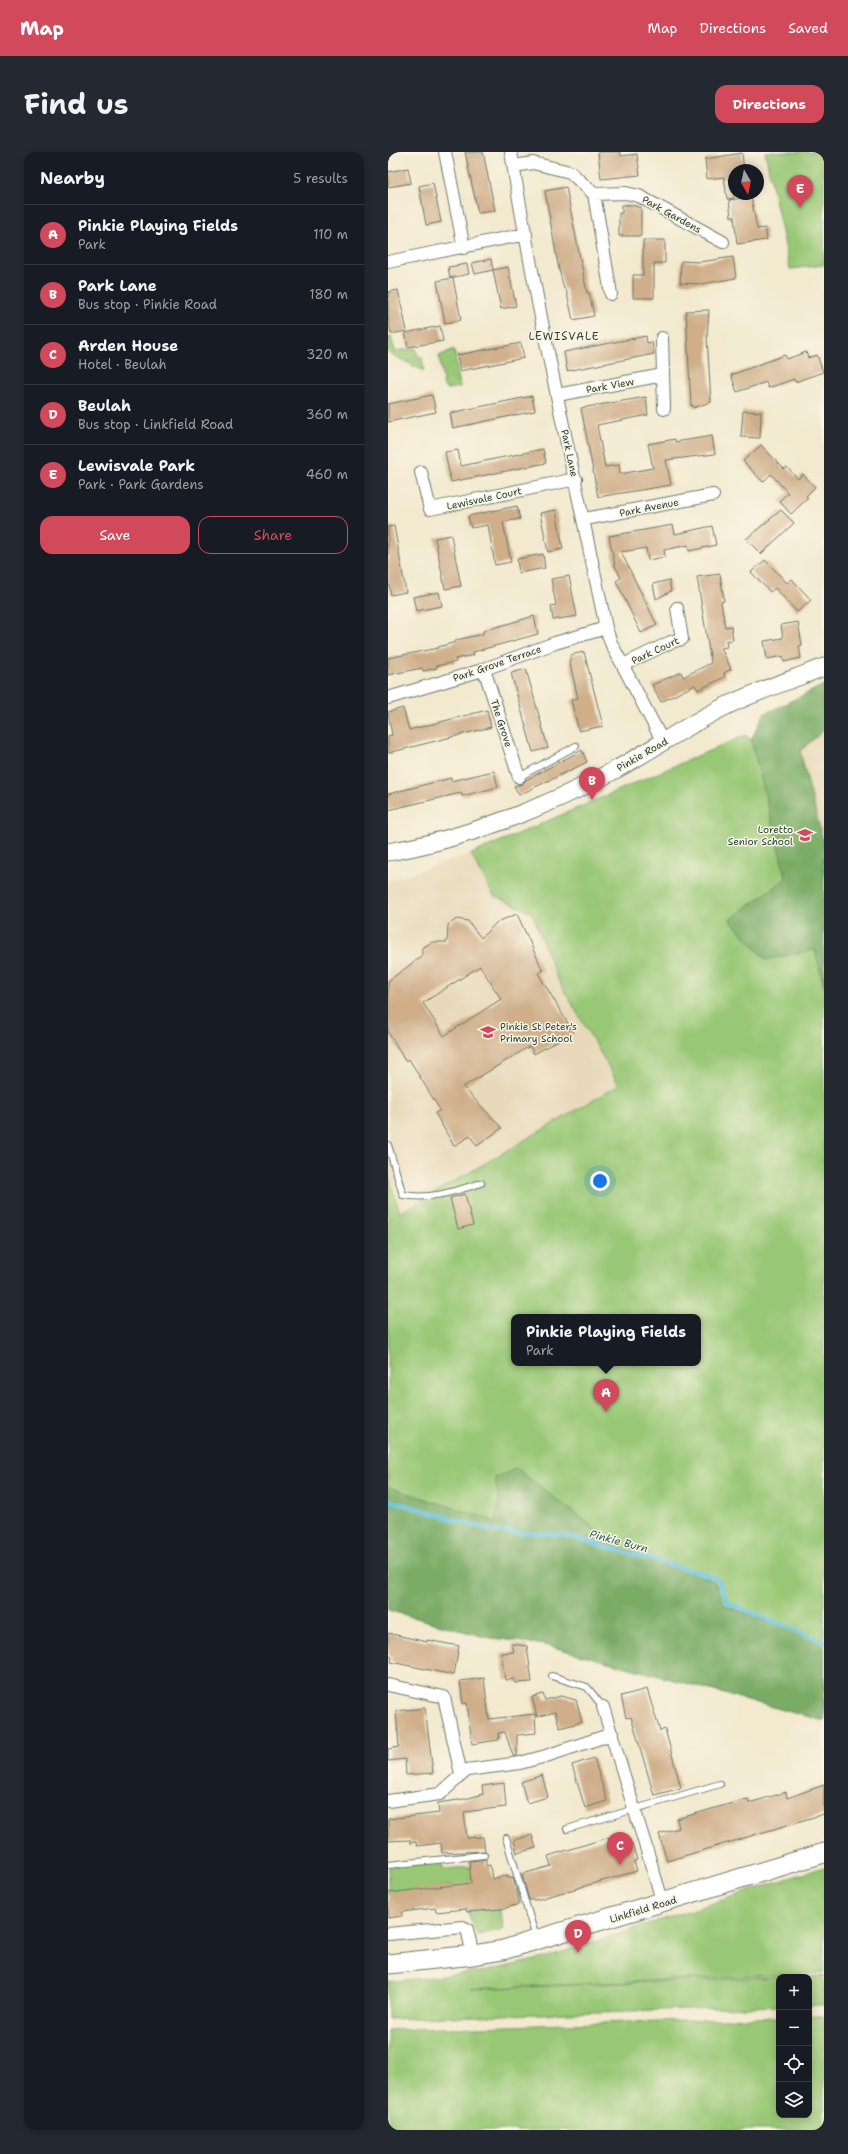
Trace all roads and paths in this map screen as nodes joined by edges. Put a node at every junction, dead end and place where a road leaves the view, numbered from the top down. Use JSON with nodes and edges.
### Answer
{"nodes":[{"id":1,"x":445,"y":152,"type":"edge"},
{"id":2,"x":511,"y":152,"type":"edge"},
{"id":3,"x":514,"y":166,"type":"junction"},
{"id":4,"x":594,"y":194,"type":"junction"},
{"id":5,"x":526,"y":234,"type":"junction"},
{"id":6,"x":723,"y":242,"type":"dead end"},
{"id":7,"x":464,"y":248,"type":"junction"},
{"id":8,"x":388,"y":262,"type":"edge"},
{"id":9,"x":612,"y":294,"type":"dead end"},
{"id":10,"x":662,"y":338,"type":"dead end"},
{"id":11,"x":663,"y":375,"type":"junction"},
{"id":12,"x":557,"y":395,"type":"junction"},
{"id":13,"x":664,"y":408,"type":"dead end"},
{"id":14,"x":421,"y":472,"type":"dead end"},
{"id":15,"x":576,"y":479,"type":"junction"},
{"id":16,"x":713,"y":495,"type":"dead end"},
{"id":17,"x":585,"y":520,"type":"junction"},
{"id":18,"x":677,"y":608,"type":"dead end"},
{"id":19,"x":606,"y":628,"type":"junction"},
{"id":20,"x":623,"y":665,"type":"junction"},
{"id":21,"x":824,"y":667,"type":"edge"},
{"id":22,"x":484,"y":669,"type":"junction"},
{"id":23,"x":388,"y":698,"type":"edge"},
{"id":24,"x":663,"y":742,"type":"junction"},
{"id":25,"x":576,"y":746,"type":"dead end"},
{"id":26,"x":519,"y":777,"type":"joint"},
{"id":27,"x":388,"y":852,"type":"edge"},
{"id":28,"x":388,"y":1145,"type":"edge"},
{"id":29,"x":482,"y":1183,"type":"dead end"},
{"id":30,"x":552,"y":1676,"type":"dead end"},
{"id":31,"x":388,"y":1685,"type":"edge"},
{"id":32,"x":603,"y":1708,"type":"joint"},
{"id":33,"x":612,"y":1734,"type":"junction"},
{"id":34,"x":461,"y":1774,"type":"junction"},
{"id":35,"x":720,"y":1784,"type":"dead end"},
{"id":36,"x":388,"y":1801,"type":"edge"},
{"id":37,"x":635,"y":1810,"type":"junction"},
{"id":38,"x":566,"y":1829,"type":"dead end"},
{"id":39,"x":506,"y":1838,"type":"dead end"},
{"id":40,"x":824,"y":1853,"type":"edge"},
{"id":41,"x":484,"y":1855,"type":"dead end"},
{"id":42,"x":388,"y":1865,"type":"edge"},
{"id":43,"x":663,"y":1903,"type":"junction"},
{"id":44,"x":388,"y":1934,"type":"edge"},
{"id":45,"x":537,"y":1940,"type":"junction"},
{"id":46,"x":473,"y":1955,"type":"junction"},
{"id":47,"x":388,"y":1964,"type":"edge"}],
"edges":[{"from":1,"to":7,"type":"street"},
{"from":2,"to":3,"type":"street","name":"Park Lane"},
{"from":3,"to":4,"type":"street"},
{"from":3,"to":5,"type":"street","name":"Park Lane"},
{"from":4,"to":6,"type":"street","name":"Park Gardens"},
{"from":4,"to":9,"type":"street"},
{"from":5,"to":7,"type":"street"},
{"from":5,"to":12,"type":"street","name":"Park Lane"},
{"from":7,"to":8,"type":"street"},
{"from":10,"to":11,"type":"street"},
{"from":11,"to":12,"type":"street","name":"Park View"},
{"from":11,"to":13,"type":"street"},
{"from":12,"to":15,"type":"street","name":"Park Lane"},
{"from":14,"to":15,"type":"street","name":"Lewisvale Court"},
{"from":15,"to":17,"type":"street","name":"Park Lane"},
{"from":16,"to":17,"type":"street","name":"Park Avenue"},
{"from":17,"to":19,"type":"street","name":"Park Lane"},
{"from":18,"to":20,"type":"street","name":"Park Court"},
{"from":19,"to":20,"type":"street","name":"Park Lane"},
{"from":19,"to":22,"type":"street","name":"Park Grove Terrace"},
{"from":20,"to":24,"type":"street","name":"Park Lane"},
{"from":21,"to":24,"type":"main road","name":"Pinkie Road"},
{"from":22,"to":23,"type":"street","name":"Park Grove Terrace"},
{"from":22,"to":26,"type":"street","name":"The Grove"},
{"from":24,"to":27,"type":"main road","name":"Pinkie Road"},
{"from":25,"to":26,"type":"lane"},
{"from":28,"to":29,"type":"lane"},
{"from":30,"to":32,"type":"lane"},
{"from":31,"to":34,"type":"street"},
{"from":32,"to":33,"type":"street"},
{"from":33,"to":34,"type":"street"},
{"from":33,"to":37,"type":"street"},
{"from":34,"to":36,"type":"street"},
{"from":35,"to":37,"type":"lane"},
{"from":37,"to":38,"type":"lane"},
{"from":37,"to":43,"type":"street"},
{"from":39,"to":45,"type":"lane"},
{"from":40,"to":43,"type":"main road","name":"Linkfield Road"},
{"from":41,"to":42,"type":"lane"},
{"from":43,"to":45,"type":"main road","name":"Linkfield Road"},
{"from":44,"to":46,"type":"street"},
{"from":45,"to":46,"type":"main road","name":"Linkfield Road"},
{"from":46,"to":47,"type":"main road","name":"Linkfield Road"}]}
